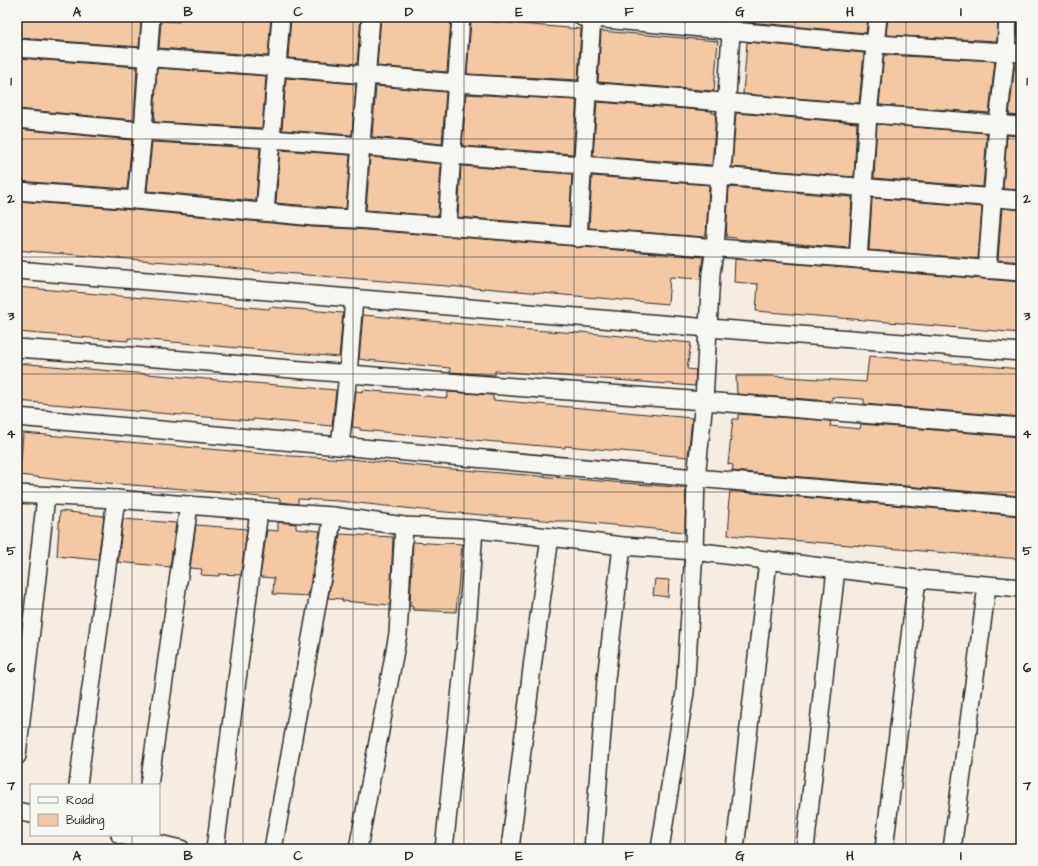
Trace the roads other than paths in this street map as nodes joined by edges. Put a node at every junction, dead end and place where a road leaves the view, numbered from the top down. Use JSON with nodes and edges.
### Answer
{"nodes":[{"id":1,"x":151,"y":17,"type":"edge"},
{"id":2,"x":281,"y":17,"type":"edge"},
{"id":3,"x":371,"y":17,"type":"edge"},
{"id":4,"x":461,"y":17,"type":"edge"},
{"id":5,"x":589,"y":17,"type":"edge"},
{"id":6,"x":878,"y":17,"type":"edge"},
{"id":7,"x":1008,"y":17,"type":"edge"},
{"id":8,"x":731,"y":24,"type":"edge"},
{"id":9,"x":876,"y":44,"type":"junction"},
{"id":10,"x":17,"y":48,"type":"edge"},
{"id":11,"x":1014,"y":53,"type":"edge"},
{"id":12,"x":147,"y":58,"type":"junction"},
{"id":13,"x":277,"y":67,"type":"junction"},
{"id":14,"x":366,"y":75,"type":"junction"},
{"id":15,"x":456,"y":84,"type":"junction"},
{"id":16,"x":586,"y":91,"type":"junction"},
{"id":17,"x":727,"y":102,"type":"junction"},
{"id":18,"x":868,"y":115,"type":"junction"},
{"id":19,"x":17,"y":119,"type":"edge"},
{"id":20,"x":998,"y":124,"type":"junction"},
{"id":21,"x":1021,"y":126,"type":"edge"},
{"id":22,"x":143,"y":131,"type":"junction"},
{"id":23,"x":271,"y":139,"type":"junction"},
{"id":24,"x":361,"y":146,"type":"junction"},
{"id":25,"x":451,"y":155,"type":"junction"},
{"id":26,"x":582,"y":165,"type":"junction"},
{"id":27,"x":720,"y":176,"type":"junction"},
{"id":28,"x":863,"y":188,"type":"junction"},
{"id":29,"x":17,"y":191,"type":"edge"},
{"id":30,"x":993,"y":198,"type":"junction"},
{"id":31,"x":136,"y":200,"type":"junction"},
{"id":32,"x":1021,"y":200,"type":"edge"},
{"id":33,"x":265,"y":212,"type":"junction"},
{"id":34,"x":355,"y":219,"type":"junction"},
{"id":35,"x":447,"y":227,"type":"junction"},
{"id":36,"x":578,"y":238,"type":"junction"},
{"id":37,"x":715,"y":248,"type":"junction"},
{"id":38,"x":858,"y":259,"type":"junction"},
{"id":39,"x":17,"y":270,"type":"edge"},
{"id":40,"x":987,"y":270,"type":"junction"},
{"id":41,"x":1021,"y":272,"type":"edge"},
{"id":42,"x":354,"y":298,"type":"junction"},
{"id":43,"x":709,"y":328,"type":"junction"},
{"id":44,"x":17,"y":348,"type":"edge"},
{"id":45,"x":1021,"y":352,"type":"edge"},
{"id":46,"x":348,"y":374,"type":"junction"},
{"id":47,"x":704,"y":401,"type":"junction"},
{"id":48,"x":17,"y":417,"type":"edge"},
{"id":49,"x":1021,"y":427,"type":"edge"},
{"id":50,"x":340,"y":446,"type":"junction"},
{"id":51,"x":696,"y":478,"type":"junction"},
{"id":52,"x":17,"y":494,"type":"edge"},
{"id":53,"x":46,"y":496,"type":"junction"},
{"id":54,"x":116,"y":499,"type":"junction"},
{"id":55,"x":189,"y":505,"type":"junction"},
{"id":56,"x":1021,"y":506,"type":"edge"},
{"id":57,"x":260,"y":512,"type":"junction"},
{"id":58,"x":333,"y":516,"type":"junction"},
{"id":59,"x":404,"y":526,"type":"junction"},
{"id":60,"x":474,"y":529,"type":"junction"},
{"id":61,"x":550,"y":537,"type":"junction"},
{"id":62,"x":622,"y":546,"type":"junction"},
{"id":63,"x":694,"y":551,"type":"junction"},
{"id":64,"x":768,"y":561,"type":"junction"},
{"id":65,"x":836,"y":569,"type":"junction"},
{"id":66,"x":917,"y":579,"type":"junction"},
{"id":67,"x":987,"y":586,"type":"junction"},
{"id":68,"x":1021,"y":588,"type":"edge"},
{"id":69,"x":17,"y":756,"type":"edge"},
{"id":70,"x":78,"y":784,"type":"edge"},
{"id":71,"x":149,"y":784,"type":"edge"},
{"id":72,"x":17,"y":811,"type":"edge"},
{"id":73,"x":30,"y":814,"type":"edge"},
{"id":74,"x":130,"y":836,"type":"edge"},
{"id":75,"x":141,"y":837,"type":"edge"},
{"id":76,"x":181,"y":849,"type":"edge"},
{"id":77,"x":214,"y":849,"type":"edge"},
{"id":78,"x":273,"y":849,"type":"edge"},
{"id":79,"x":358,"y":849,"type":"edge"},
{"id":80,"x":444,"y":849,"type":"edge"},
{"id":81,"x":510,"y":849,"type":"edge"},
{"id":82,"x":593,"y":849,"type":"edge"},
{"id":83,"x":660,"y":849,"type":"edge"},
{"id":84,"x":735,"y":849,"type":"edge"},
{"id":85,"x":804,"y":849,"type":"edge"},
{"id":86,"x":884,"y":849,"type":"edge"},
{"id":87,"x":952,"y":849,"type":"edge"}],
"edges":[{"from":1,"to":12,"type":"street"},
{"from":2,"to":13,"type":"street"},
{"from":3,"to":14,"type":"street"},
{"from":4,"to":15,"type":"street"},
{"from":5,"to":8,"type":"street"},
{"from":5,"to":16,"type":"street"},
{"from":6,"to":9,"type":"street"},
{"from":7,"to":11,"type":"street"},
{"from":8,"to":9,"type":"street"},
{"from":8,"to":17,"type":"street"},
{"from":9,"to":11,"type":"street"},
{"from":9,"to":18,"type":"street"},
{"from":10,"to":12,"type":"street"},
{"from":11,"to":20,"type":"street"},
{"from":12,"to":13,"type":"street"},
{"from":12,"to":22,"type":"street"},
{"from":13,"to":14,"type":"street"},
{"from":13,"to":23,"type":"street"},
{"from":14,"to":15,"type":"street"},
{"from":14,"to":24,"type":"street"},
{"from":15,"to":16,"type":"street"},
{"from":15,"to":25,"type":"street"},
{"from":16,"to":17,"type":"street"},
{"from":16,"to":26,"type":"street"},
{"from":17,"to":18,"type":"street"},
{"from":17,"to":27,"type":"street"},
{"from":18,"to":20,"type":"street"},
{"from":18,"to":28,"type":"street"},
{"from":19,"to":22,"type":"street"},
{"from":20,"to":21,"type":"street"},
{"from":20,"to":30,"type":"street"},
{"from":22,"to":23,"type":"street"},
{"from":22,"to":31,"type":"street"},
{"from":23,"to":24,"type":"street"},
{"from":23,"to":33,"type":"street"},
{"from":24,"to":25,"type":"street"},
{"from":24,"to":34,"type":"street"},
{"from":25,"to":26,"type":"street"},
{"from":25,"to":35,"type":"street"},
{"from":26,"to":27,"type":"street"},
{"from":26,"to":36,"type":"street"},
{"from":27,"to":28,"type":"street"},
{"from":27,"to":37,"type":"street"},
{"from":28,"to":30,"type":"street"},
{"from":28,"to":38,"type":"street"},
{"from":29,"to":31,"type":"street"},
{"from":30,"to":32,"type":"street"},
{"from":30,"to":40,"type":"street"},
{"from":31,"to":33,"type":"street"},
{"from":33,"to":34,"type":"street"},
{"from":34,"to":35,"type":"street"},
{"from":35,"to":36,"type":"street"},
{"from":36,"to":37,"type":"street"},
{"from":37,"to":38,"type":"street"},
{"from":37,"to":43,"type":"street"},
{"from":38,"to":40,"type":"street"},
{"from":39,"to":42,"type":"street"},
{"from":40,"to":41,"type":"street"},
{"from":42,"to":43,"type":"street"},
{"from":42,"to":46,"type":"street"},
{"from":43,"to":45,"type":"street"},
{"from":43,"to":47,"type":"street"},
{"from":44,"to":46,"type":"street"},
{"from":46,"to":47,"type":"street"},
{"from":46,"to":50,"type":"street"},
{"from":47,"to":49,"type":"street"},
{"from":47,"to":51,"type":"street"},
{"from":48,"to":50,"type":"street"},
{"from":50,"to":51,"type":"street"},
{"from":51,"to":56,"type":"street"},
{"from":51,"to":63,"type":"street"},
{"from":52,"to":53,"type":"street"},
{"from":53,"to":54,"type":"street"},
{"from":53,"to":69,"type":"street"},
{"from":54,"to":55,"type":"street"},
{"from":54,"to":70,"type":"street"},
{"from":55,"to":57,"type":"street"},
{"from":55,"to":71,"type":"street"},
{"from":57,"to":58,"type":"street"},
{"from":57,"to":77,"type":"street"},
{"from":58,"to":59,"type":"street"},
{"from":58,"to":78,"type":"street"},
{"from":59,"to":60,"type":"street"},
{"from":59,"to":79,"type":"street"},
{"from":60,"to":61,"type":"street"},
{"from":60,"to":80,"type":"street"},
{"from":61,"to":62,"type":"street"},
{"from":61,"to":81,"type":"street"},
{"from":62,"to":63,"type":"street"},
{"from":62,"to":82,"type":"street"},
{"from":63,"to":64,"type":"street"},
{"from":63,"to":83,"type":"street"},
{"from":64,"to":65,"type":"street"},
{"from":64,"to":84,"type":"street"},
{"from":65,"to":66,"type":"street"},
{"from":65,"to":85,"type":"street"},
{"from":66,"to":67,"type":"street"},
{"from":66,"to":86,"type":"street"},
{"from":67,"to":68,"type":"street"},
{"from":67,"to":87,"type":"street"},
{"from":72,"to":73,"type":"street"},
{"from":74,"to":75,"type":"street"},
{"from":75,"to":76,"type":"street"}]}
